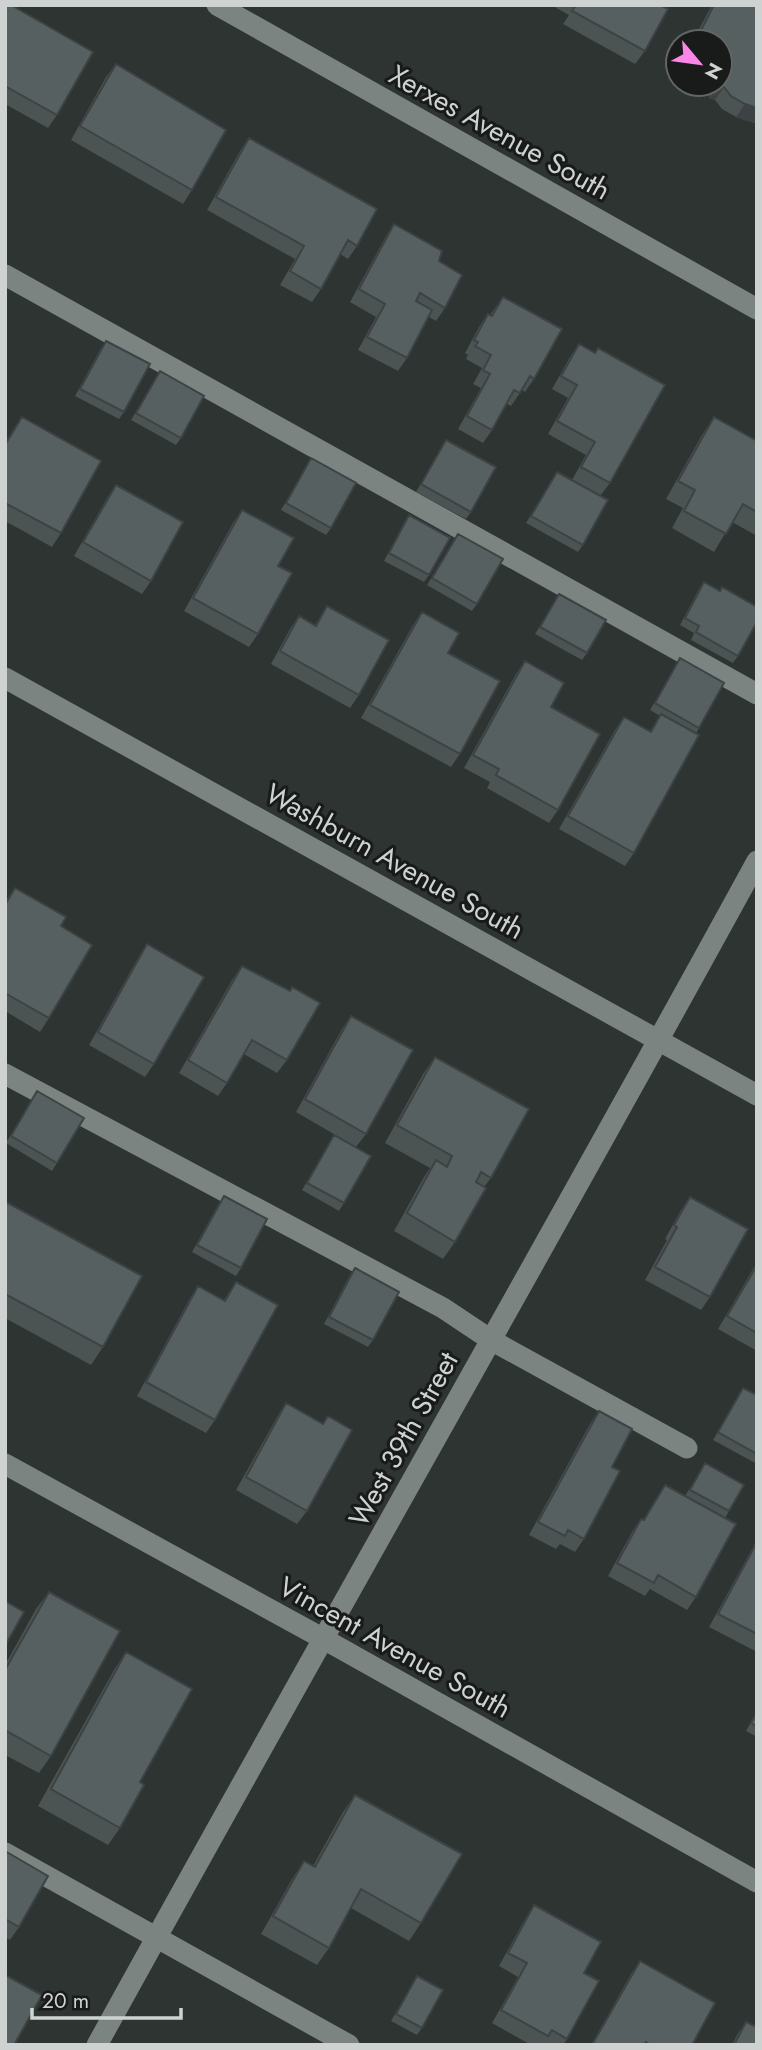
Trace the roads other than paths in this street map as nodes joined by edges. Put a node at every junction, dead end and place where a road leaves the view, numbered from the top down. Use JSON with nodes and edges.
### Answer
{"nodes":[{"id":1,"x":217,"y":5,"type":"edge"},
{"id":2,"x":5,"y":275,"type":"edge"},
{"id":3,"x":757,"y":309,"type":"edge"},
{"id":4,"x":5,"y":678,"type":"edge"},
{"id":5,"x":757,"y":694,"type":"edge"},
{"id":6,"x":757,"y":862,"type":"edge"},
{"id":7,"x":659,"y":1041,"type":"junction"},
{"id":8,"x":5,"y":1074,"type":"edge"},
{"id":9,"x":757,"y":1095,"type":"edge"},
{"id":10,"x":491,"y":1340,"type":"junction"},
{"id":11,"x":687,"y":1448,"type":"dead end"},
{"id":12,"x":5,"y":1464,"type":"edge"},
{"id":13,"x":322,"y":1638,"type":"junction"},
{"id":14,"x":5,"y":1853,"type":"edge"},
{"id":15,"x":757,"y":1882,"type":"edge"},
{"id":16,"x":156,"y":1938,"type":"junction"},
{"id":17,"x":97,"y":2045,"type":"edge"},
{"id":18,"x":349,"y":2045,"type":"edge"}],
"edges":[{"from":1,"to":3,"type":"street","name":"Xerxes Avenue South"},
{"from":2,"to":5,"type":"street"},
{"from":4,"to":7,"type":"street","name":"Washburn Avenue South"},
{"from":6,"to":7,"type":"street","name":"West 39th Street"},
{"from":7,"to":9,"type":"street","name":"Washburn Avenue South"},
{"from":7,"to":10,"type":"street","name":"West 39th Street"},
{"from":8,"to":10,"type":"street"},
{"from":10,"to":11,"type":"street"},
{"from":10,"to":13,"type":"street","name":"West 39th Street"},
{"from":12,"to":13,"type":"street","name":"Vincent Avenue South"},
{"from":13,"to":15,"type":"street","name":"Vincent Avenue South"},
{"from":13,"to":16,"type":"street","name":"West 39th Street"},
{"from":14,"to":16,"type":"street"},
{"from":16,"to":17,"type":"street","name":"West 39th Street"},
{"from":16,"to":18,"type":"street"}]}
